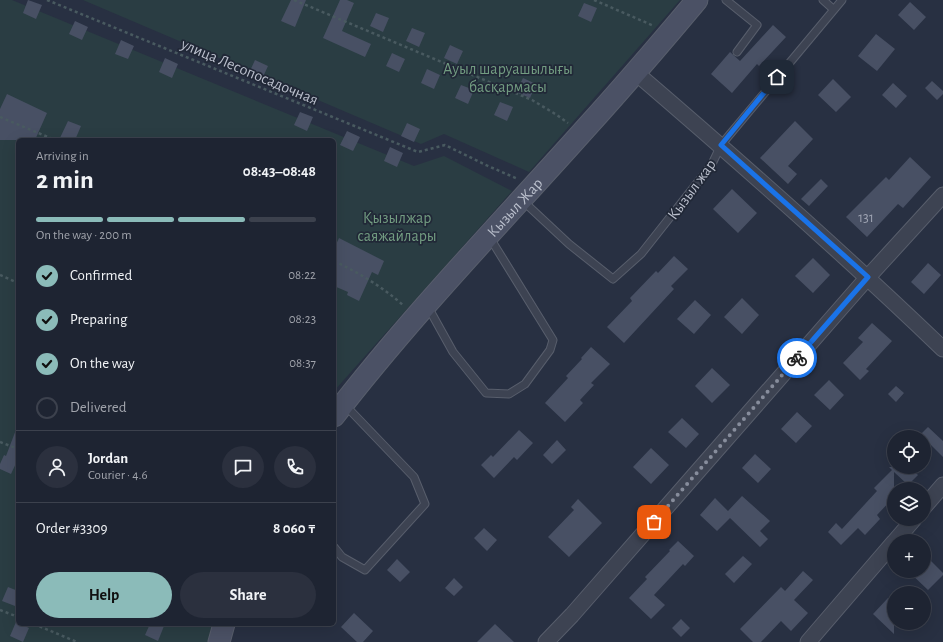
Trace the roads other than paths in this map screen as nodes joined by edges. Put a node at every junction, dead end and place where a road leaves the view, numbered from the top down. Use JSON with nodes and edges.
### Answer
{"nodes":[{"id":1,"x":697,"y":0,"type":"edge"},
{"id":2,"x":726,"y":0,"type":"edge"},
{"id":3,"x":823,"y":0,"type":"edge"},
{"id":4,"x":842,"y":0,"type":"edge"},
{"id":5,"x":833,"y":9,"type":"junction"},
{"id":6,"x":737,"y":52,"type":"dead end"},
{"id":7,"x":635,"y":72,"type":"junction"},
{"id":8,"x":721,"y":145,"type":"junction"},
{"id":9,"x":527,"y":193,"type":"junction"},
{"id":10,"x":943,"y":195,"type":"edge"},
{"id":11,"x":488,"y":235,"type":"junction"},
{"id":12,"x":868,"y":277,"type":"junction"},
{"id":13,"x":421,"y":311,"type":"junction"},
{"id":14,"x":943,"y":349,"type":"edge"},
{"id":15,"x":339,"y":410,"type":"edge"},
{"id":16,"x":943,"y":485,"type":"edge"},
{"id":17,"x":931,"y":499,"type":"edge"},
{"id":18,"x":908,"y":526,"type":"edge"},
{"id":19,"x":900,"y":534,"type":"edge"},
{"id":20,"x":887,"y":549,"type":"edge"},
{"id":21,"x":336,"y":550,"type":"edge"},
{"id":22,"x":223,"y":626,"type":"edge"},
{"id":23,"x":219,"y":642,"type":"edge"},
{"id":24,"x":546,"y":642,"type":"edge"},
{"id":25,"x":808,"y":642,"type":"edge"}],
"edges":[{"from":1,"to":7,"type":"main road","name":"Кызыл Жар"},
{"from":2,"to":6,"type":"lane"},
{"from":3,"to":5,"type":"lane"},
{"from":4,"to":5,"type":"lane","name":"Кызыл жар"},
{"from":5,"to":8,"type":"lane","name":"Кызыл жар"},
{"from":7,"to":8,"type":"street"},
{"from":7,"to":9,"type":"main road","name":"Кызыл Жар"},
{"from":8,"to":9,"type":"lane","name":"Кызыл жар"},
{"from":8,"to":12,"type":"street"},
{"from":9,"to":11,"type":"main road","name":"Кызыл Жар"},
{"from":10,"to":12,"type":"street"},
{"from":11,"to":13,"type":"main road","name":"Кызыл Жар"},
{"from":11,"to":13,"type":"lane"},
{"from":12,"to":14,"type":"street"},
{"from":12,"to":24,"type":"street"},
{"from":13,"to":15,"type":"main road","name":"Кызыл Жар"},
{"from":15,"to":21,"type":"lane"},
{"from":16,"to":17,"type":"street"},
{"from":18,"to":19,"type":"street"},
{"from":20,"to":25,"type":"street"},
{"from":22,"to":23,"type":"main road"}]}
